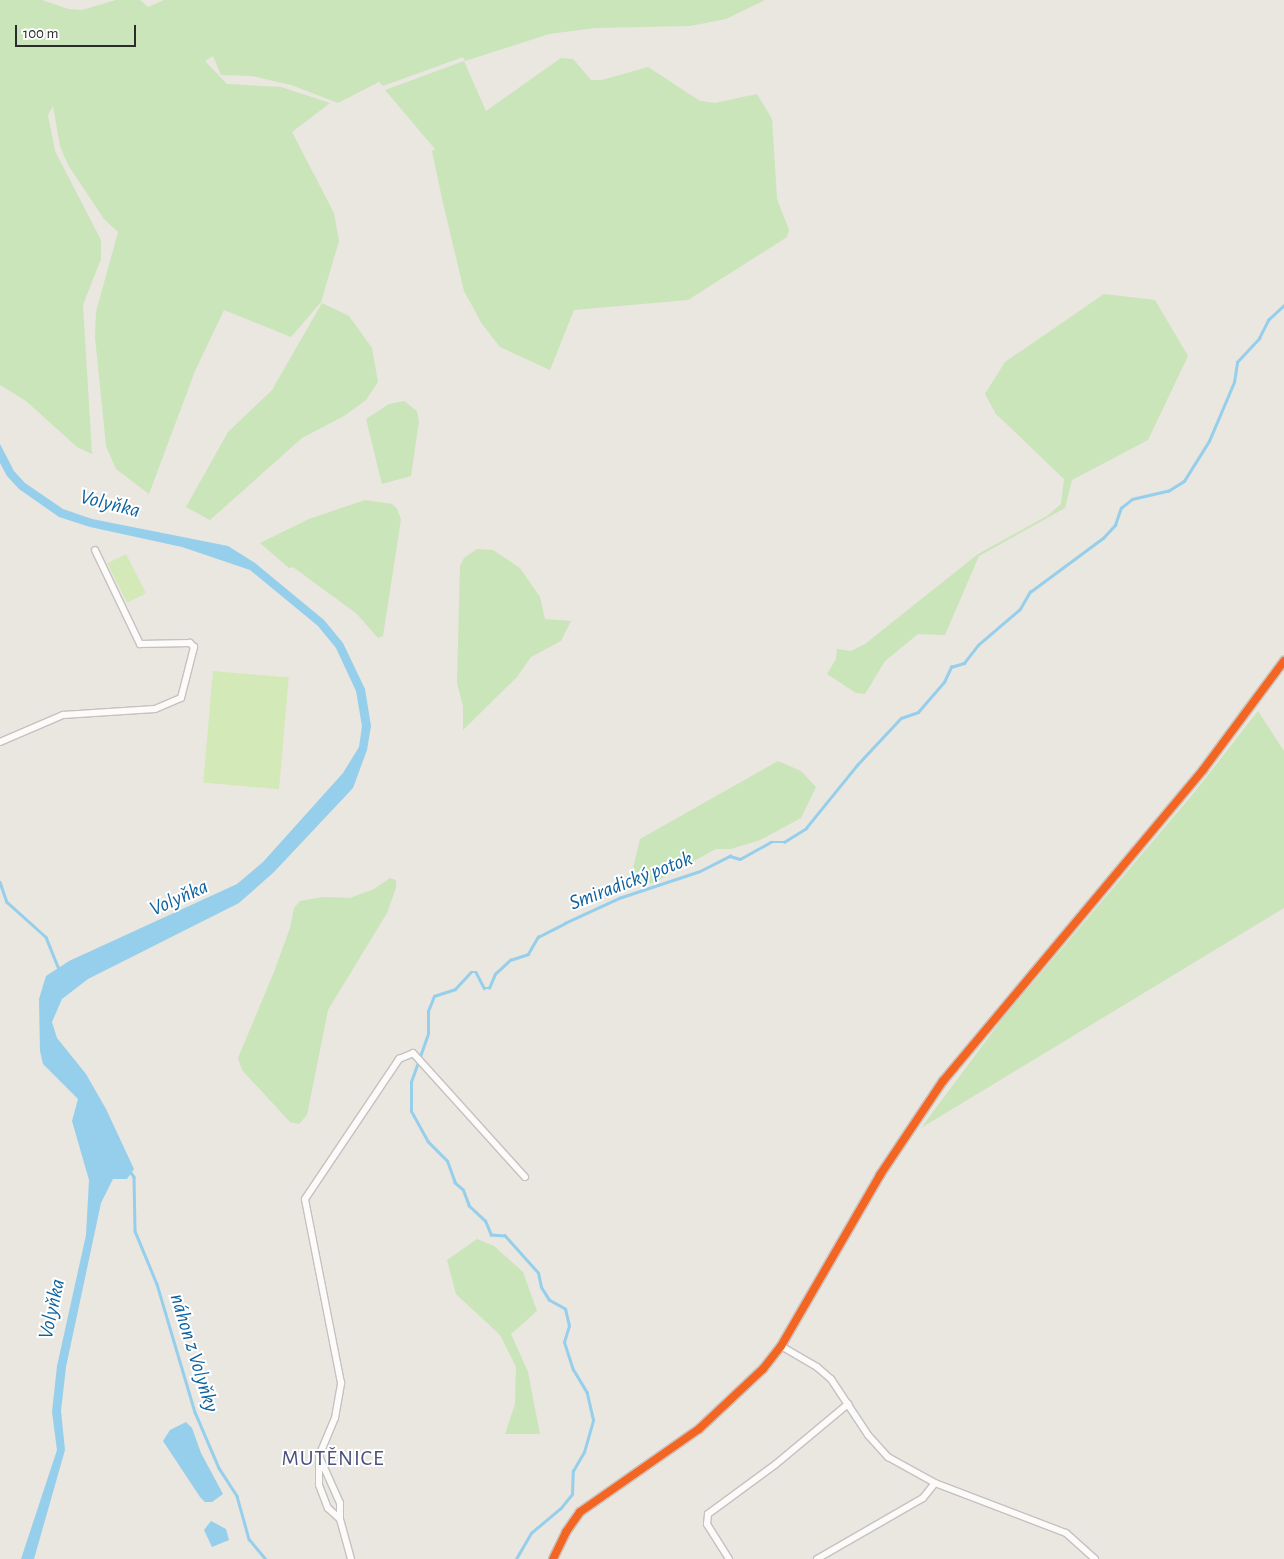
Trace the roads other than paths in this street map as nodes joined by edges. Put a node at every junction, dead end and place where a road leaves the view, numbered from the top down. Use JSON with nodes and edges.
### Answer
{"nodes":[{"id":1,"x":95,"y":550,"type":"dead end"},
{"id":2,"x":1284,"y":661,"type":"edge"},
{"id":3,"x":0,"y":742,"type":"edge"},
{"id":4,"x":525,"y":1177,"type":"dead end"},
{"id":5,"x":781,"y":1346,"type":"junction"},
{"id":6,"x":848,"y":1404,"type":"junction"},
{"id":7,"x":319,"y":1456,"type":"junction"},
{"id":8,"x":935,"y":1483,"type":"junction"},
{"id":9,"x":340,"y":1519,"type":"junction"},
{"id":10,"x":351,"y":1559,"type":"edge"},
{"id":11,"x":553,"y":1559,"type":"edge"},
{"id":12,"x":729,"y":1559,"type":"edge"},
{"id":13,"x":817,"y":1559,"type":"edge"},
{"id":14,"x":1096,"y":1559,"type":"edge"}],
"edges":[{"from":1,"to":3,"type":"street"},
{"from":2,"to":5,"type":"street"},
{"from":4,"to":7,"type":"street"},
{"from":5,"to":6,"type":"street"},
{"from":5,"to":11,"type":"street"},
{"from":6,"to":8,"type":"street"},
{"from":6,"to":12,"type":"street"},
{"from":7,"to":9,"type":"street"},
{"from":7,"to":9,"type":"street"},
{"from":8,"to":13,"type":"street"},
{"from":8,"to":14,"type":"street"},
{"from":9,"to":10,"type":"street"}]}
